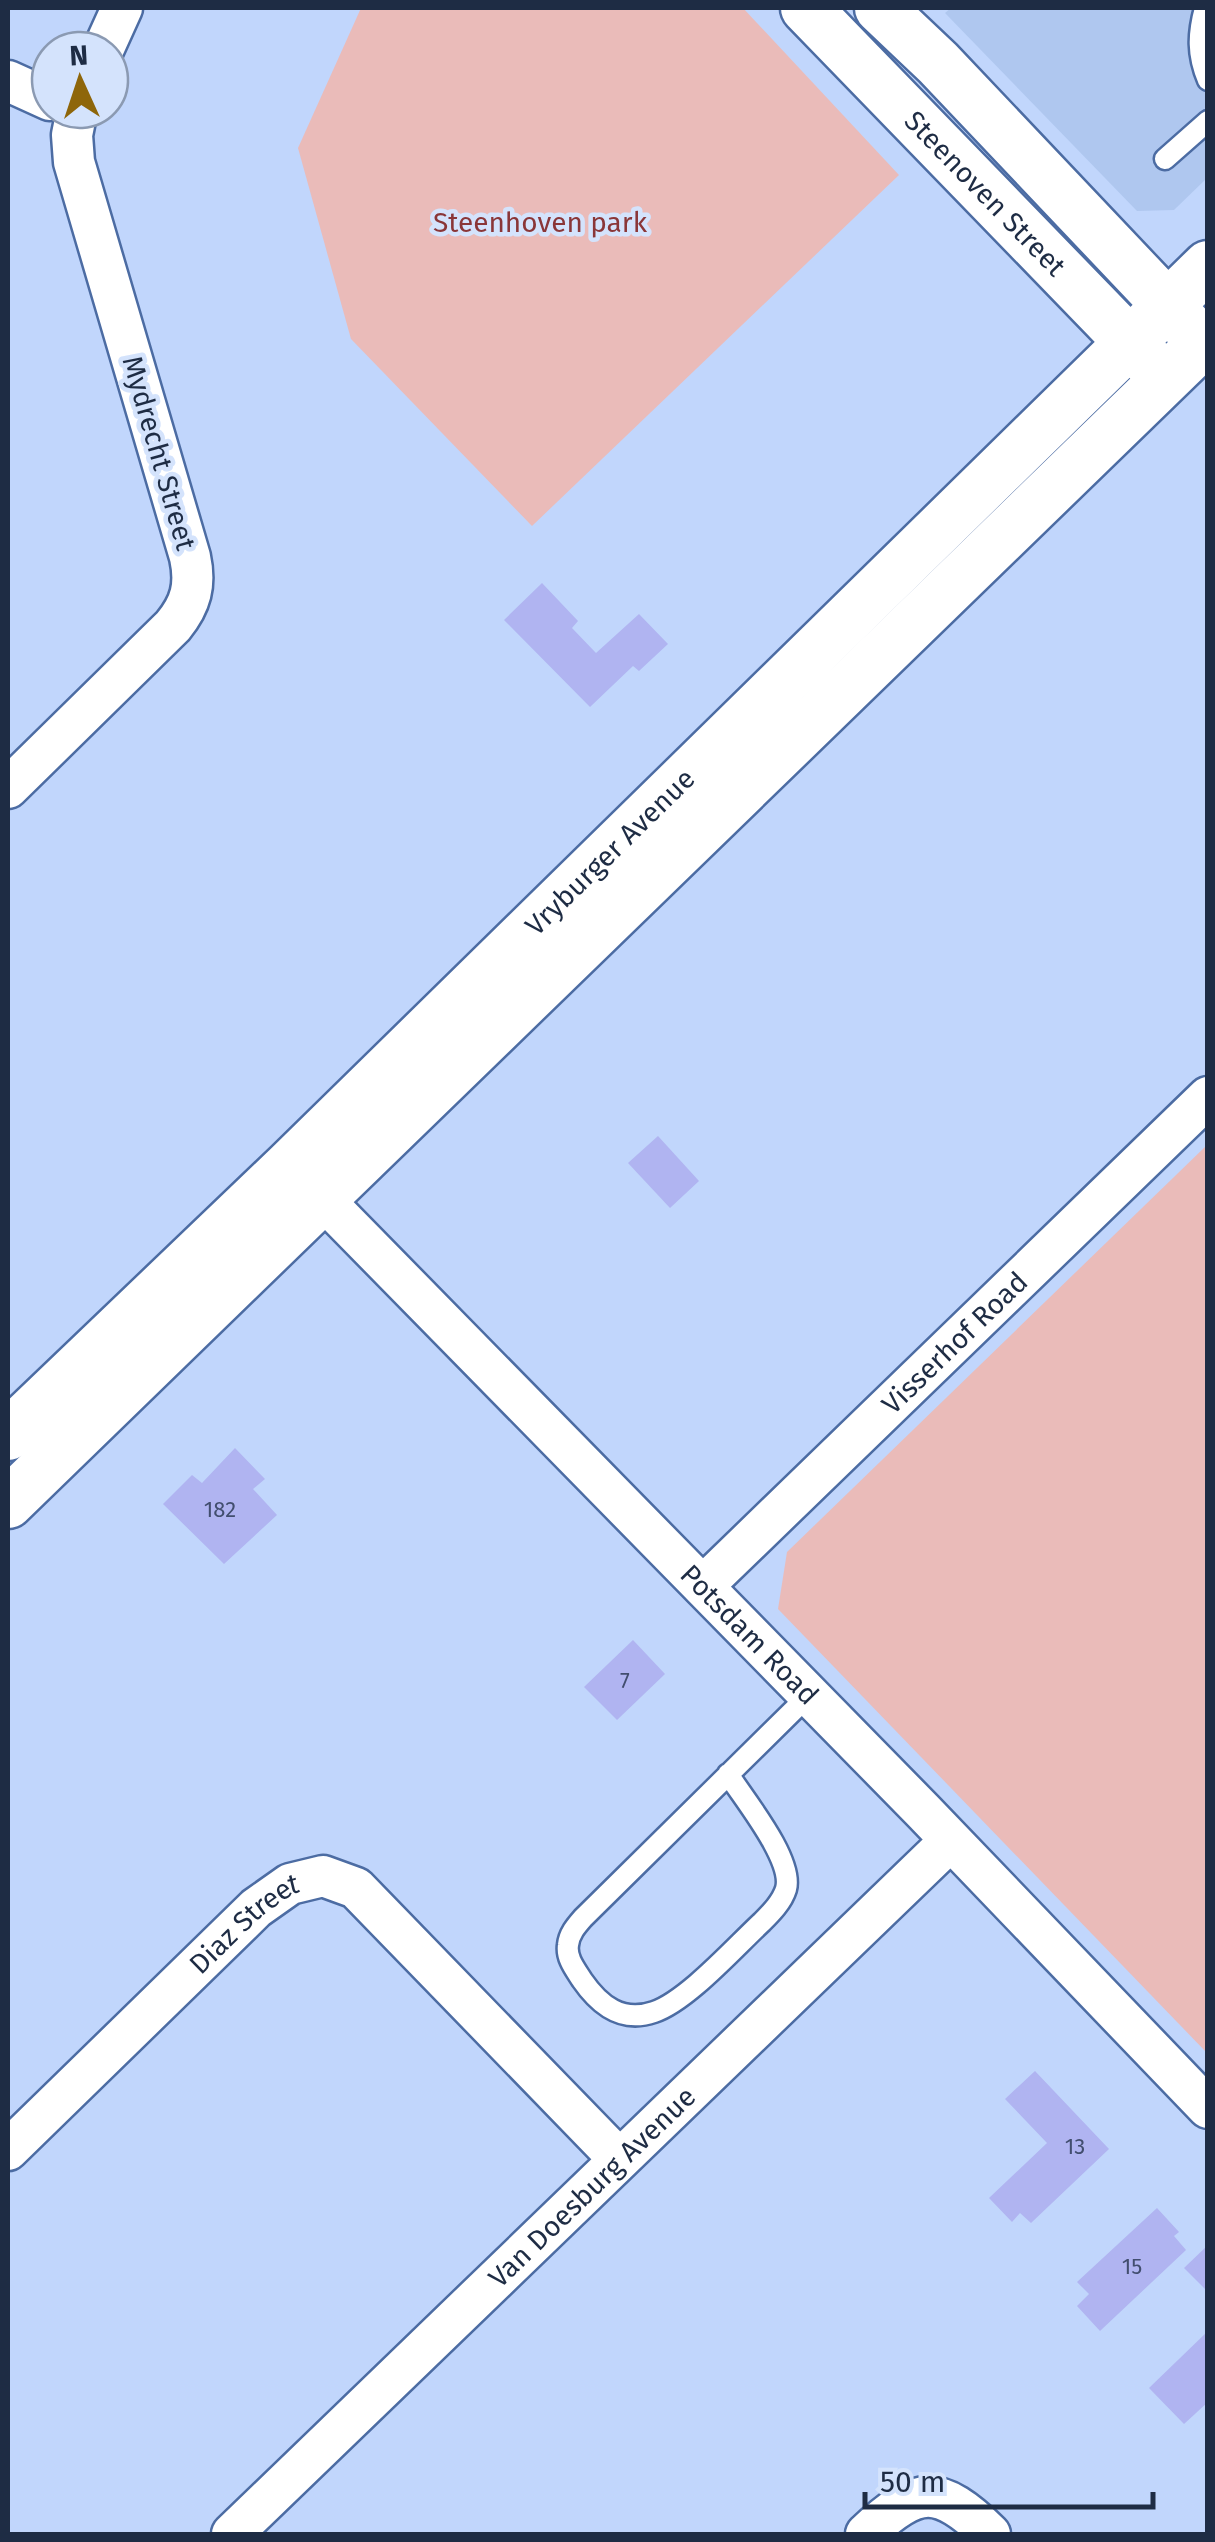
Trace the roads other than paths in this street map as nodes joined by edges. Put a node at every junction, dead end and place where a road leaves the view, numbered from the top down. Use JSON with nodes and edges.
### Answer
{"nodes":[{"id":1,"x":806,"y":8,"type":"edge"},
{"id":2,"x":880,"y":8,"type":"edge"},
{"id":3,"x":1205,"y":8,"type":"edge"},
{"id":4,"x":1208,"y":80,"type":"edge"},
{"id":5,"x":1208,"y":121,"type":"edge"},
{"id":6,"x":71,"y":130,"type":"edge"},
{"id":7,"x":1165,"y":159,"type":"dead end"},
{"id":8,"x":1208,"y":266,"type":"edge"},
{"id":9,"x":1167,"y":304,"type":"junction"},
{"id":10,"x":1130,"y":340,"type":"junction"},
{"id":11,"x":1205,"y":340,"type":"edge"},
{"id":12,"x":1164,"y":378,"type":"junction"},
{"id":13,"x":8,"y":788,"type":"edge"},
{"id":14,"x":1208,"y":1097,"type":"edge"},
{"id":15,"x":307,"y":1182,"type":"junction"},
{"id":16,"x":8,"y":1435,"type":"edge"},
{"id":17,"x":8,"y":1503,"type":"edge"},
{"id":18,"x":702,"y":1586,"type":"junction"},
{"id":19,"x":809,"y":1695,"type":"junction"},
{"id":20,"x":728,"y":1774,"type":"junction"},
{"id":21,"x":950,"y":1840,"type":"junction"},
{"id":22,"x":1208,"y":2108,"type":"edge"},
{"id":23,"x":8,"y":2150,"type":"edge"},
{"id":24,"x":618,"y":2158,"type":"junction"},
{"id":25,"x":232,"y":2534,"type":"edge"},
{"id":26,"x":866,"y":2534,"type":"edge"},
{"id":27,"x":990,"y":2534,"type":"edge"}],
"edges":[{"from":1,"to":10,"type":"street","name":"Steenoven Street"},
{"from":2,"to":9,"type":"street","name":"Steenoven Street"},
{"from":3,"to":4,"type":"lane"},
{"from":5,"to":7,"type":"lane"},
{"from":6,"to":13,"type":"street","name":"Mydrecht Street"},
{"from":8,"to":9,"type":"street","name":"Vryburger Avenue"},
{"from":9,"to":10,"type":"street","name":"Vryburger Avenue"},
{"from":9,"to":11,"type":"street","name":"Steenoven Street"},
{"from":10,"to":12,"type":"street","name":"Steenoven Street"},
{"from":10,"to":15,"type":"street","name":"Vryburger Avenue"},
{"from":11,"to":12,"type":"street","name":"Vryburger Avenue"},
{"from":12,"to":15,"type":"street","name":"Vryburger Avenue"},
{"from":14,"to":18,"type":"street","name":"Visserhof Road"},
{"from":15,"to":16,"type":"street","name":"Vryburger Avenue"},
{"from":15,"to":17,"type":"street","name":"Vryburger Avenue"},
{"from":15,"to":18,"type":"street","name":"Potsdam Road"},
{"from":18,"to":19,"type":"street","name":"Potsdam Road"},
{"from":19,"to":20,"type":"lane"},
{"from":19,"to":21,"type":"street","name":"Potsdam Road"},
{"from":20,"to":20,"type":"lane"},
{"from":21,"to":22,"type":"street","name":"Potsdam Road"},
{"from":21,"to":24,"type":"street","name":"Van Doesburg Avenue"},
{"from":23,"to":24,"type":"street","name":"Diaz Street"},
{"from":24,"to":25,"type":"street","name":"Van Doesburg Avenue"},
{"from":26,"to":27,"type":"street"}]}
